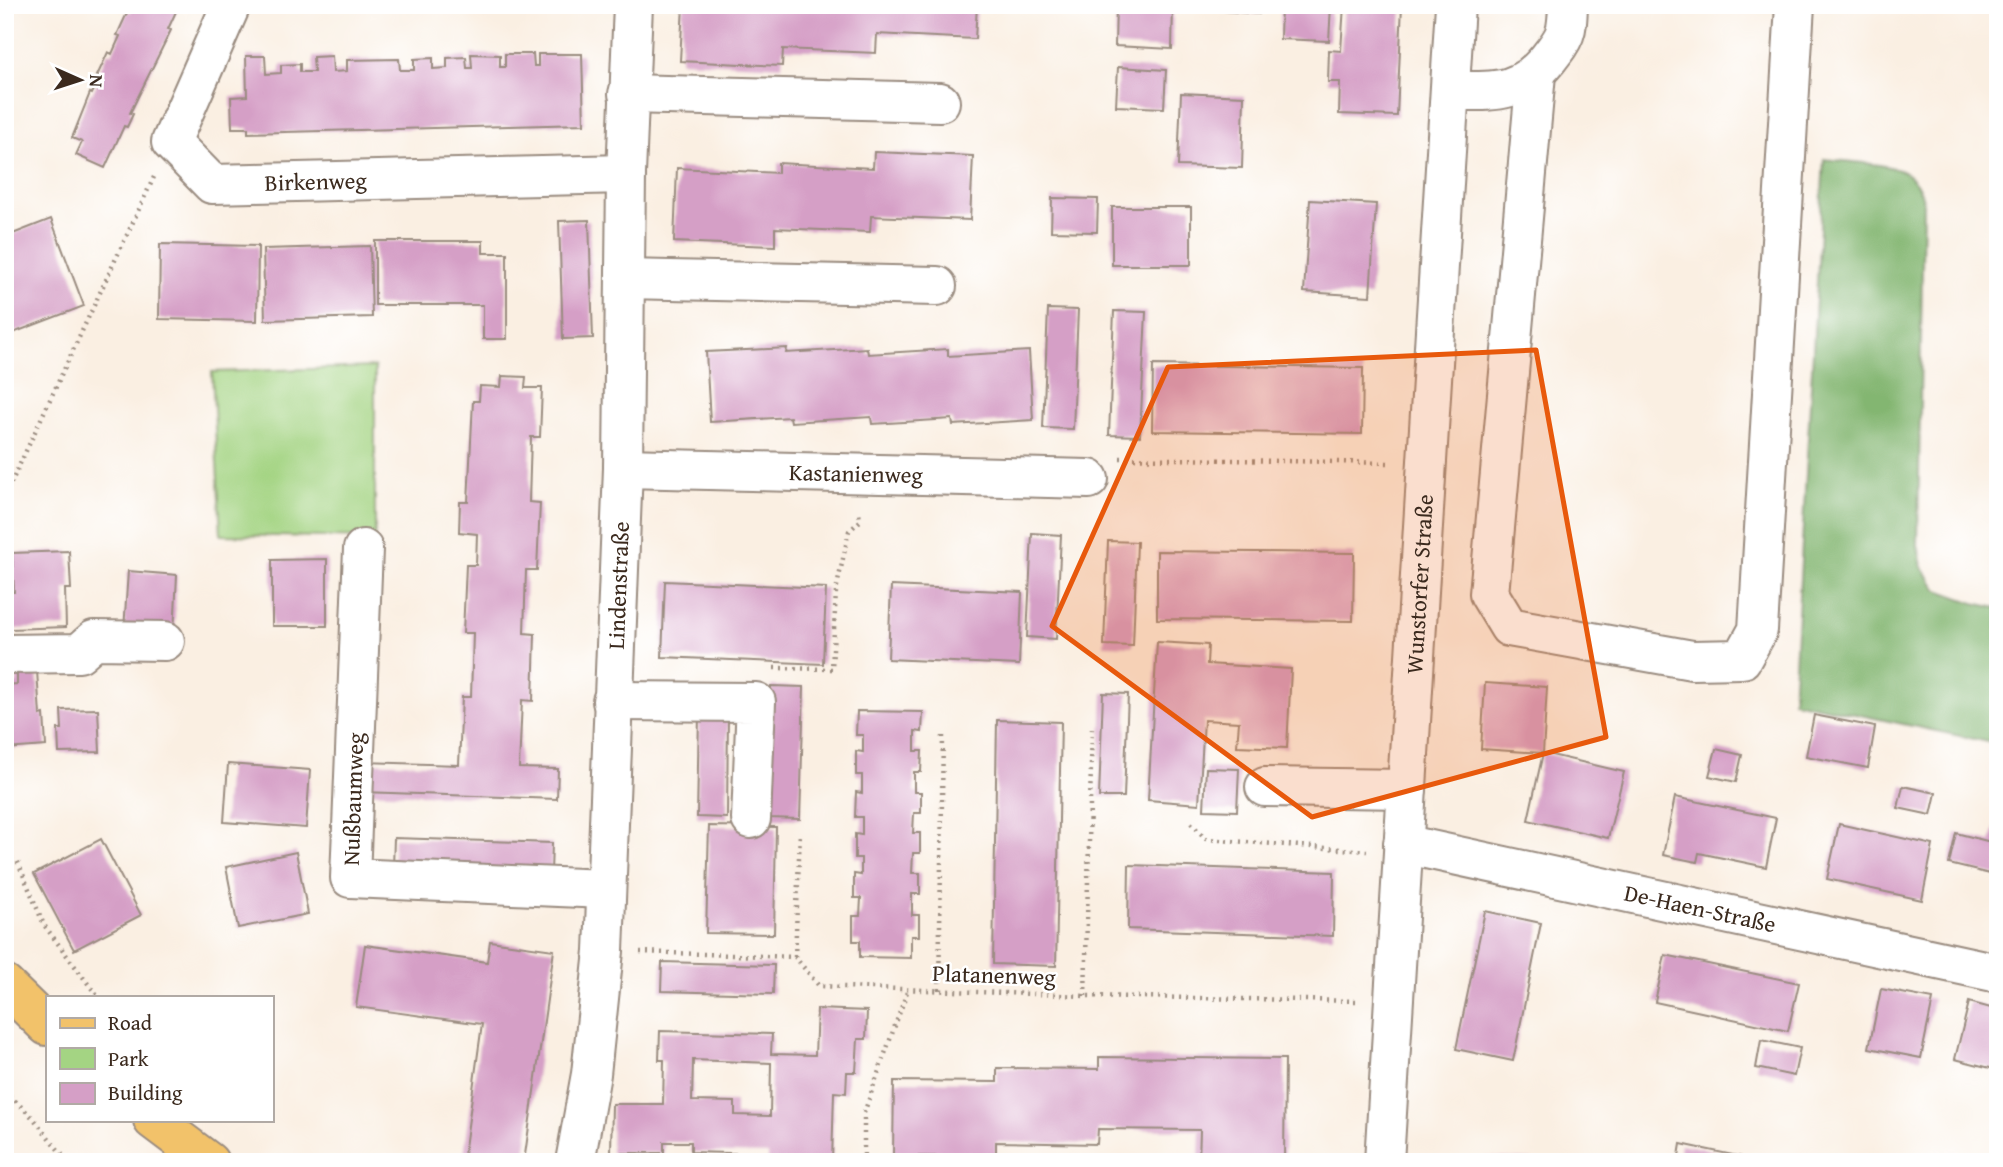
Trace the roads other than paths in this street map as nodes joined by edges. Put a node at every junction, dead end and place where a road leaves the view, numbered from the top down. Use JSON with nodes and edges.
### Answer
{"nodes":[{"id":1,"x":231,"y":5,"type":"edge"},
{"id":2,"x":633,"y":5,"type":"edge"},
{"id":3,"x":1455,"y":5,"type":"edge"},
{"id":4,"x":1568,"y":5,"type":"edge"},
{"id":5,"x":1796,"y":5,"type":"edge"},
{"id":6,"x":1536,"y":74,"type":"junction"},
{"id":7,"x":1450,"y":91,"type":"junction"},
{"id":8,"x":628,"y":94,"type":"junction"},
{"id":9,"x":940,"y":102,"type":"dead end"},
{"id":10,"x":626,"y":174,"type":"junction"},
{"id":11,"x":625,"y":279,"type":"junction"},
{"id":12,"x":937,"y":286,"type":"dead end"},
{"id":13,"x":622,"y":468,"type":"junction"},
{"id":14,"x":1102,"y":468,"type":"road end"},
{"id":15,"x":363,"y":549,"type":"dead end"},
{"id":16,"x":165,"y":641,"type":"dead end"},
{"id":17,"x":5,"y":654,"type":"edge"},
{"id":18,"x":612,"y":701,"type":"junction"},
{"id":19,"x":1265,"y":787,"type":"dead end"},
{"id":20,"x":1407,"y":789,"type":"junction"},
{"id":21,"x":751,"y":819,"type":"dead end"},
{"id":22,"x":1403,"y":849,"type":"junction"},
{"id":23,"x":605,"y":890,"type":"junction"},
{"id":24,"x":1998,"y":973,"type":"edge"},
{"id":25,"x":5,"y":985,"type":"edge"},
{"id":26,"x":46,"y":1025,"type":"edge"},
{"id":27,"x":156,"y":1122,"type":"edge"},
{"id":28,"x":209,"y":1162,"type":"edge"},
{"id":29,"x":575,"y":1162,"type":"edge"},
{"id":30,"x":1384,"y":1162,"type":"edge"}],
"edges":[{"from":1,"to":10,"type":"street","name":"Birkenweg"},
{"from":2,"to":8,"type":"street","name":"Lindenstraße"},
{"from":3,"to":7,"type":"street","name":"Wunstorfer Straße"},
{"from":4,"to":6,"type":"street"},
{"from":5,"to":6,"type":"street"},
{"from":6,"to":7,"type":"street"},
{"from":7,"to":20,"type":"street","name":"Wunstorfer Straße"},
{"from":8,"to":9,"type":"street"},
{"from":8,"to":10,"type":"street","name":"Lindenstraße"},
{"from":10,"to":11,"type":"street","name":"Lindenstraße"},
{"from":11,"to":12,"type":"street"},
{"from":11,"to":13,"type":"street","name":"Lindenstraße"},
{"from":13,"to":14,"type":"street","name":"Kastanienweg"},
{"from":13,"to":18,"type":"street","name":"Lindenstraße"},
{"from":15,"to":23,"type":"street","name":"Nußbaumweg"},
{"from":16,"to":17,"type":"street"},
{"from":18,"to":21,"type":"street"},
{"from":18,"to":23,"type":"street","name":"Lindenstraße"},
{"from":19,"to":20,"type":"street"},
{"from":20,"to":22,"type":"street","name":"Wunstorfer Straße"},
{"from":22,"to":24,"type":"street","name":"De-Haen-Straße"},
{"from":22,"to":30,"type":"street","name":"Wunstorfer Straße"},
{"from":23,"to":29,"type":"street","name":"Lindenstraße"},
{"from":25,"to":26,"type":"main road"},
{"from":27,"to":28,"type":"main road"}]}
